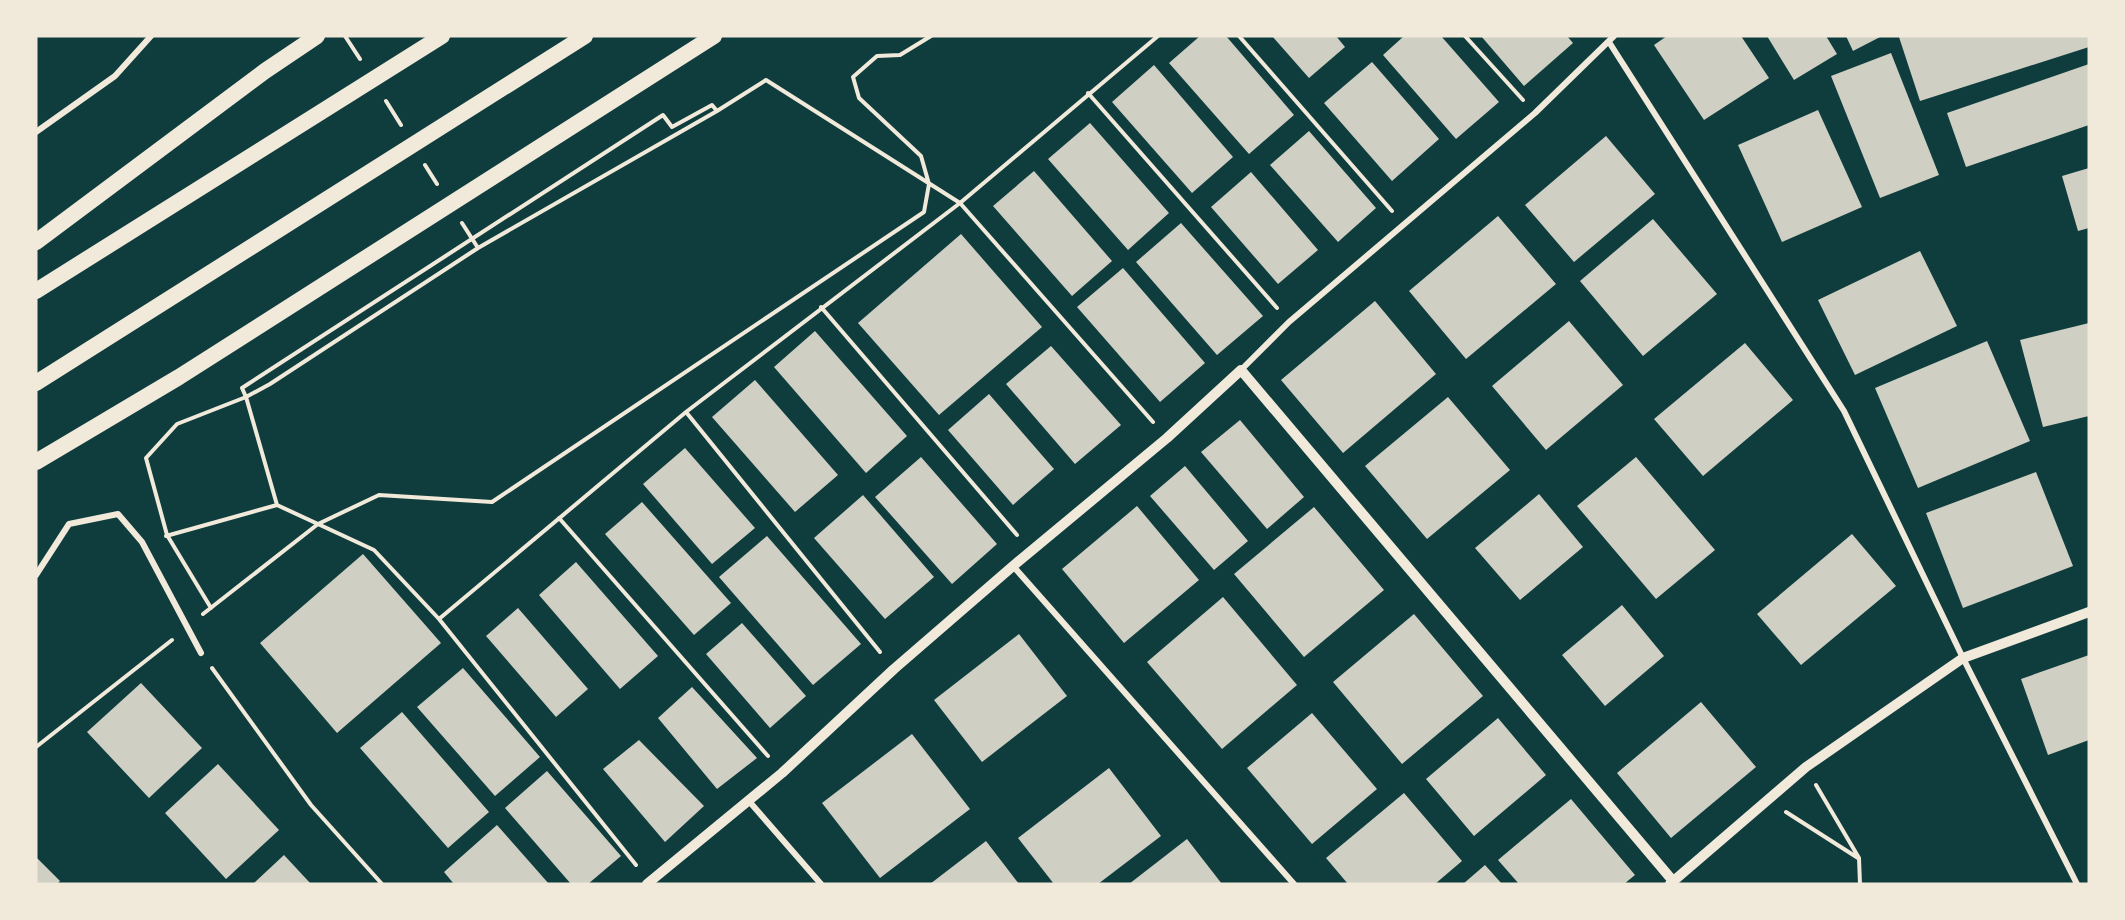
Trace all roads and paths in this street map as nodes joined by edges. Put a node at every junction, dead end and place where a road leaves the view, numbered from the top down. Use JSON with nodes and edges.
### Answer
{"nodes":[{"id":1,"x":152,"y":36,"type":"edge"},
{"id":2,"x":317,"y":36,"type":"edge"},
{"id":3,"x":442,"y":36,"type":"edge"},
{"id":4,"x":585,"y":36,"type":"edge"},
{"id":5,"x":714,"y":36,"type":"edge"},
{"id":6,"x":721,"y":36,"type":"edge"},
{"id":7,"x":931,"y":36,"type":"edge"},
{"id":8,"x":1158,"y":36,"type":"edge"},
{"id":9,"x":1239,"y":36,"type":"edge"},
{"id":10,"x":1465,"y":36,"type":"edge"},
{"id":11,"x":1614,"y":36,"type":"edge"},
{"id":12,"x":1609,"y":42,"type":"junction"},
{"id":13,"x":679,"y":58,"type":"junction"},
{"id":14,"x":1088,"y":93,"type":"junction"},
{"id":15,"x":717,"y":111,"type":"junction"},
{"id":16,"x":1535,"y":113,"type":"junction"},
{"id":17,"x":36,"y":132,"type":"edge"},
{"id":18,"x":929,"y":184,"type":"junction"},
{"id":19,"x":960,"y":203,"type":"junction"},
{"id":20,"x":1405,"y":225,"type":"junction"},
{"id":21,"x":36,"y":242,"type":"edge"},
{"id":22,"x":36,"y":291,"type":"edge"},
{"id":23,"x":821,"y":307,"type":"junction"},
{"id":24,"x":1289,"y":322,"type":"junction"},
{"id":25,"x":1241,"y":370,"type":"junction"},
{"id":26,"x":36,"y":383,"type":"edge"},
{"id":27,"x":246,"y":397,"type":"junction"},
{"id":28,"x":686,"y":412,"type":"junction"},
{"id":29,"x":1167,"y":438,"type":"junction"},
{"id":30,"x":36,"y":462,"type":"edge"},
{"id":31,"x":277,"y":505,"type":"junction"},
{"id":32,"x":559,"y":518,"type":"junction"},
{"id":33,"x":318,"y":524,"type":"junction"},
{"id":34,"x":167,"y":535,"type":"junction"},
{"id":35,"x":142,"y":542,"type":"junction"},
{"id":36,"x":1031,"y":551,"type":"junction"},
{"id":37,"x":1013,"y":566,"type":"junction"},
{"id":38,"x":36,"y":575,"type":"edge"},
{"id":39,"x":211,"y":608,"type":"junction"},
{"id":40,"x":2089,"y":612,"type":"edge"},
{"id":41,"x":439,"y":620,"type":"junction"},
{"id":42,"x":187,"y":627,"type":"junction"},
{"id":43,"x":201,"y":653,"type":"joint"},
{"id":44,"x":1963,"y":658,"type":"junction"},
{"id":45,"x":894,"y":669,"type":"junction"},
{"id":46,"x":36,"y":747,"type":"edge"},
{"id":47,"x":1806,"y":767,"type":"junction"},
{"id":48,"x":782,"y":773,"type":"junction"},
{"id":49,"x":748,"y":800,"type":"junction"},
{"id":50,"x":1767,"y":801,"type":"junction"},
{"id":51,"x":1859,"y":858,"type":"junction"},
{"id":52,"x":1672,"y":882,"type":"edge"},
{"id":53,"x":648,"y":883,"type":"edge"},
{"id":54,"x":382,"y":884,"type":"edge"},
{"id":55,"x":821,"y":884,"type":"edge"},
{"id":56,"x":1293,"y":884,"type":"edge"},
{"id":57,"x":1860,"y":884,"type":"edge"},
{"id":58,"x":2077,"y":884,"type":"edge"}],
"edges":[{"from":1,"to":17,"type":"street"},
{"from":2,"to":21,"type":"highway"},
{"from":3,"to":22,"type":"highway"},
{"from":4,"to":26,"type":"highway"},
{"from":5,"to":13,"type":"highway"},
{"from":6,"to":13,"type":"highway"},
{"from":7,"to":18,"type":"path"},
{"from":8,"to":14,"type":"path"},
{"from":9,"to":20,"type":"path"},
{"from":10,"to":16,"type":"path"},
{"from":11,"to":12,"type":"street"},
{"from":12,"to":16,"type":"street"},
{"from":12,"to":44,"type":"street"},
{"from":13,"to":30,"type":"highway"},
{"from":14,"to":19,"type":"path"},
{"from":14,"to":24,"type":"path"},
{"from":15,"to":18,"type":"path"},
{"from":15,"to":27,"type":"path"},
{"from":15,"to":27,"type":"path"},
{"from":16,"to":20,"type":"street"},
{"from":18,"to":19,"type":"path"},
{"from":18,"to":33,"type":"path"},
{"from":19,"to":23,"type":"path"},
{"from":19,"to":29,"type":"path"},
{"from":20,"to":24,"type":"street"},
{"from":23,"to":28,"type":"path"},
{"from":23,"to":36,"type":"path"},
{"from":24,"to":25,"type":"street"},
{"from":25,"to":29,"type":"street"},
{"from":25,"to":52,"type":"street"},
{"from":27,"to":31,"type":"path"},
{"from":27,"to":34,"type":"path"},
{"from":28,"to":32,"type":"path"},
{"from":28,"to":45,"type":"path"},
{"from":29,"to":36,"type":"street"},
{"from":31,"to":33,"type":"path"},
{"from":31,"to":34,"type":"path"},
{"from":32,"to":41,"type":"path"},
{"from":32,"to":48,"type":"path"},
{"from":33,"to":39,"type":"path"},
{"from":33,"to":41,"type":"path"},
{"from":34,"to":35,"type":"path"},
{"from":34,"to":39,"type":"path"},
{"from":35,"to":38,"type":"street"},
{"from":35,"to":42,"type":"street"},
{"from":36,"to":37,"type":"street"},
{"from":37,"to":45,"type":"street"},
{"from":37,"to":56,"type":"street"},
{"from":39,"to":42,"type":"path"},
{"from":40,"to":44,"type":"street"},
{"from":41,"to":53,"type":"path"},
{"from":42,"to":43,"type":"street"},
{"from":42,"to":46,"type":"path"},
{"from":43,"to":54,"type":"path"},
{"from":44,"to":47,"type":"street"},
{"from":44,"to":58,"type":"street"},
{"from":45,"to":48,"type":"street"},
{"from":47,"to":50,"type":"street"},
{"from":47,"to":51,"type":"path"},
{"from":48,"to":49,"type":"street"},
{"from":49,"to":53,"type":"street"},
{"from":49,"to":55,"type":"street"},
{"from":50,"to":51,"type":"path"},
{"from":50,"to":52,"type":"street"},
{"from":51,"to":57,"type":"path"}]}
